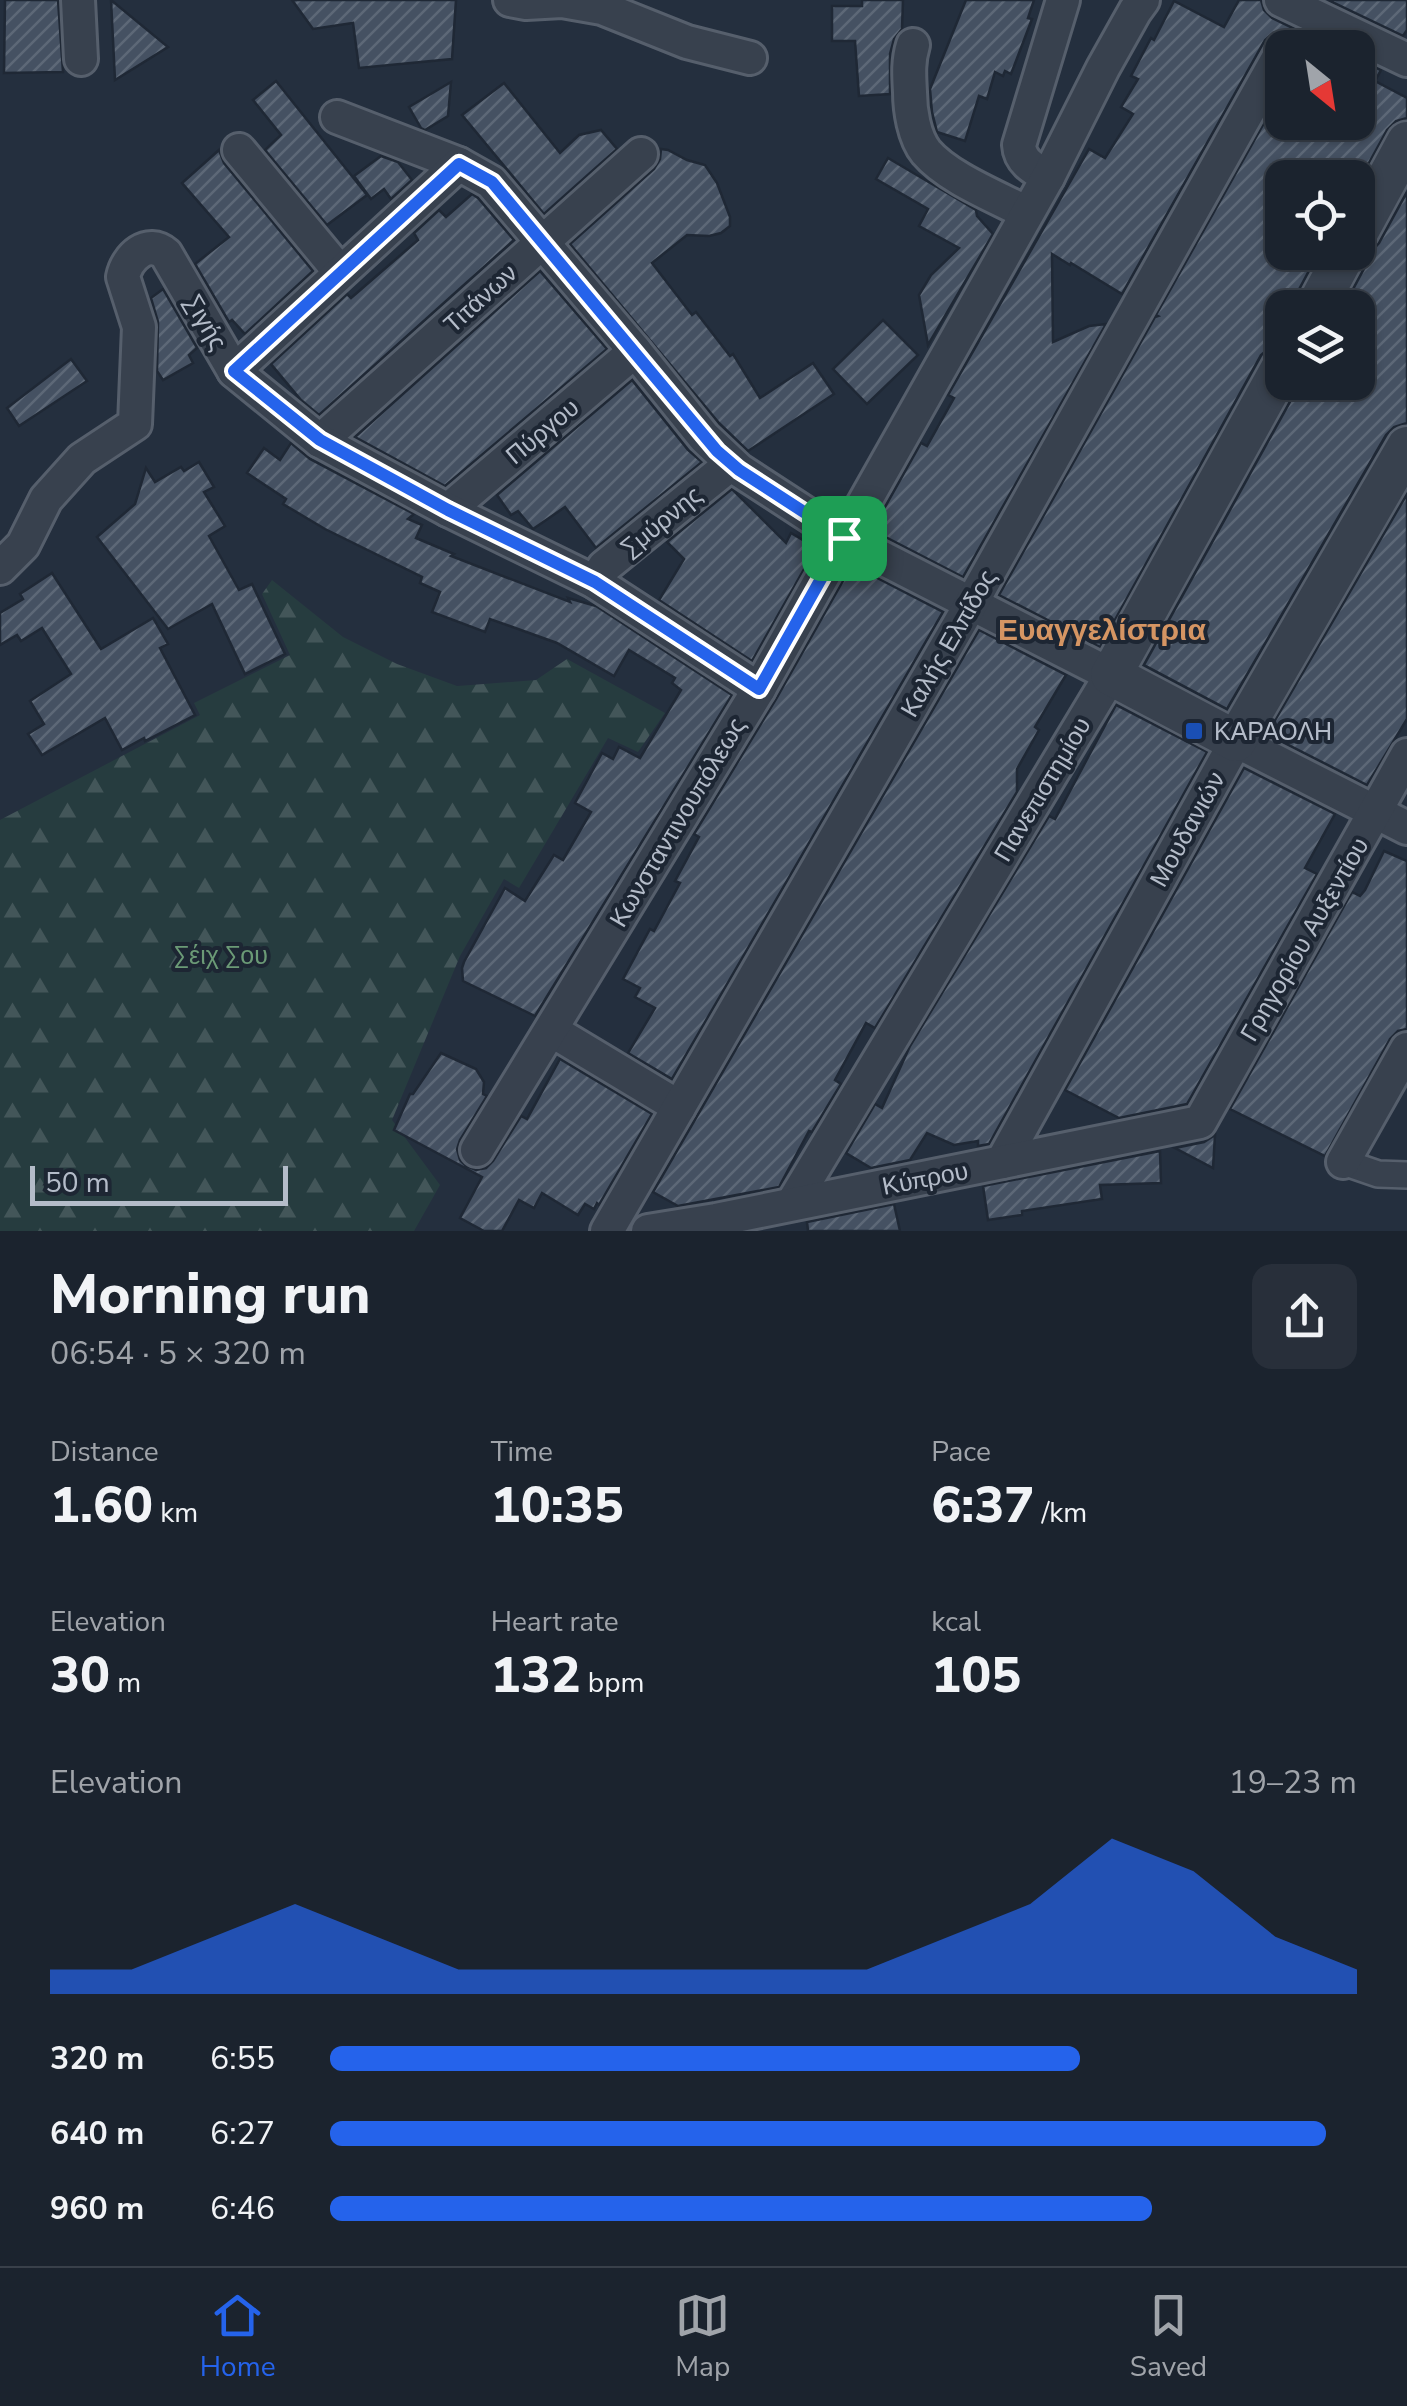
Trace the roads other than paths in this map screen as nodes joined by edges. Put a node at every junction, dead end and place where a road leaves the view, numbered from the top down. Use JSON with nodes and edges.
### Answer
{"nodes":[{"id":1,"x":78,"y":0,"type":"edge"},
{"id":2,"x":510,"y":0,"type":"edge"},
{"id":3,"x":1064,"y":0,"type":"edge"},
{"id":4,"x":1144,"y":0,"type":"edge"},
{"id":5,"x":1293,"y":6,"type":"edge"},
{"id":6,"x":914,"y":45,"type":"dead end"},
{"id":7,"x":750,"y":58,"type":"dead end"},
{"id":8,"x":81,"y":59,"type":"dead end"},
{"id":9,"x":1407,"y":60,"type":"edge"},
{"id":10,"x":1265,"y":83,"type":"edge"},
{"id":11,"x":337,"y":117,"type":"dead end"},
{"id":12,"x":1407,"y":142,"type":"edge"},
{"id":13,"x":239,"y":150,"type":"dead end"},
{"id":14,"x":641,"y":154,"type":"dead end"},
{"id":15,"x":459,"y":164,"type":"junction"},
{"id":16,"x":1048,"y":177,"type":"junction"},
{"id":17,"x":1375,"y":201,"type":"edge"},
{"id":18,"x":1027,"y":213,"type":"junction"},
{"id":19,"x":544,"y":242,"type":"junction"},
{"id":20,"x":340,"y":272,"type":"junction"},
{"id":21,"x":635,"y":351,"type":"junction"},
{"id":22,"x":234,"y":371,"type":"junction"},
{"id":23,"x":1265,"y":398,"type":"edge"},
{"id":24,"x":320,"y":440,"type":"junction"},
{"id":25,"x":1407,"y":448,"type":"edge"},
{"id":26,"x":731,"y":464,"type":"junction"},
{"id":27,"x":448,"y":510,"type":"junction"},
{"id":28,"x":844,"y":538,"type":"junction"},
{"id":29,"x":0,"y":568,"type":"edge"},
{"id":30,"x":595,"y":582,"type":"junction"},
{"id":31,"x":971,"y":604,"type":"junction"},
{"id":32,"x":1111,"y":675,"type":"junction"},
{"id":33,"x":759,"y":689,"type":"junction"},
{"id":34,"x":1236,"y":741,"type":"junction"},
{"id":35,"x":1407,"y":755,"type":"edge"},
{"id":36,"x":1376,"y":812,"type":"junction"},
{"id":37,"x":1407,"y":828,"type":"edge"},
{"id":38,"x":550,"y":1030,"type":"junction"},
{"id":39,"x":1407,"y":1049,"type":"edge"},
{"id":40,"x":679,"y":1107,"type":"junction"},
{"id":41,"x":1200,"y":1122,"type":"joint"},
{"id":42,"x":477,"y":1150,"type":"dead end"},
{"id":43,"x":1002,"y":1162,"type":"junction"},
{"id":44,"x":1344,"y":1162,"type":"joint"},
{"id":45,"x":1407,"y":1176,"type":"edge"},
{"id":46,"x":792,"y":1204,"type":"junction"},
{"id":47,"x":607,"y":1231,"type":"edge"},
{"id":48,"x":648,"y":1231,"type":"edge"}],
"edges":[{"from":1,"to":8,"type":"street"},
{"from":2,"to":7,"type":"street"},
{"from":3,"to":16,"type":"street"},
{"from":4,"to":16,"type":"street","name":"Κωνσταντινουπόλεως"},
{"from":5,"to":9,"type":"street"},
{"from":6,"to":18,"type":"street"},
{"from":10,"to":31,"type":"street","name":"Καλής Ελπίδος"},
{"from":11,"to":15,"type":"street"},
{"from":12,"to":17,"type":"street"},
{"from":13,"to":20,"type":"street"},
{"from":14,"to":19,"type":"street","name":"Τιτάνων"},
{"from":15,"to":19,"type":"street"},
{"from":15,"to":20,"type":"street"},
{"from":16,"to":18,"type":"street","name":"Κωνσταντινουπόλεως"},
{"from":18,"to":28,"type":"street","name":"Κωνσταντινουπόλεως"},
{"from":19,"to":21,"type":"street"},
{"from":19,"to":24,"type":"street","name":"Τιτάνων"},
{"from":20,"to":22,"type":"street"},
{"from":21,"to":26,"type":"street"},
{"from":21,"to":27,"type":"street","name":"Πύργου"},
{"from":22,"to":24,"type":"street","name":"Σιγής"},
{"from":22,"to":29,"type":"street","name":"Σιγής"},
{"from":23,"to":32,"type":"street","name":"Πανεπιστημίου"},
{"from":24,"to":27,"type":"street","name":"Σιγής"},
{"from":25,"to":34,"type":"street","name":"Μουδανιών"},
{"from":26,"to":28,"type":"street"},
{"from":26,"to":30,"type":"street","name":"Σμύρνης"},
{"from":27,"to":30,"type":"street","name":"Σιγής"},
{"from":28,"to":31,"type":"street"},
{"from":28,"to":33,"type":"street","name":"Κωνσταντινουπόλεως"},
{"from":30,"to":33,"type":"street","name":"Σιγής"},
{"from":31,"to":32,"type":"street"},
{"from":31,"to":40,"type":"street","name":"Καλής Ελπίδος"},
{"from":32,"to":34,"type":"street"},
{"from":32,"to":46,"type":"street","name":"Πανεπιστημίου"},
{"from":33,"to":38,"type":"street","name":"Κωνσταντινουπόλεως"},
{"from":34,"to":36,"type":"street"},
{"from":34,"to":43,"type":"street","name":"Μουδανιών"},
{"from":35,"to":36,"type":"street","name":"Γρηγορίου Αυξεντίου"},
{"from":36,"to":37,"type":"street"},
{"from":36,"to":41,"type":"street","name":"Γρηγορίου Αυξεντίου"},
{"from":38,"to":40,"type":"street"},
{"from":38,"to":42,"type":"street","name":"Κωνσταντινουπόλεως"},
{"from":39,"to":44,"type":"street"},
{"from":40,"to":47,"type":"street","name":"Καλής Ελπίδος"},
{"from":41,"to":43,"type":"street","name":"Κύπρου"},
{"from":43,"to":46,"type":"street","name":"Κύπρου"},
{"from":44,"to":45,"type":"street"},
{"from":46,"to":48,"type":"street","name":"Κύπρου"}]}
